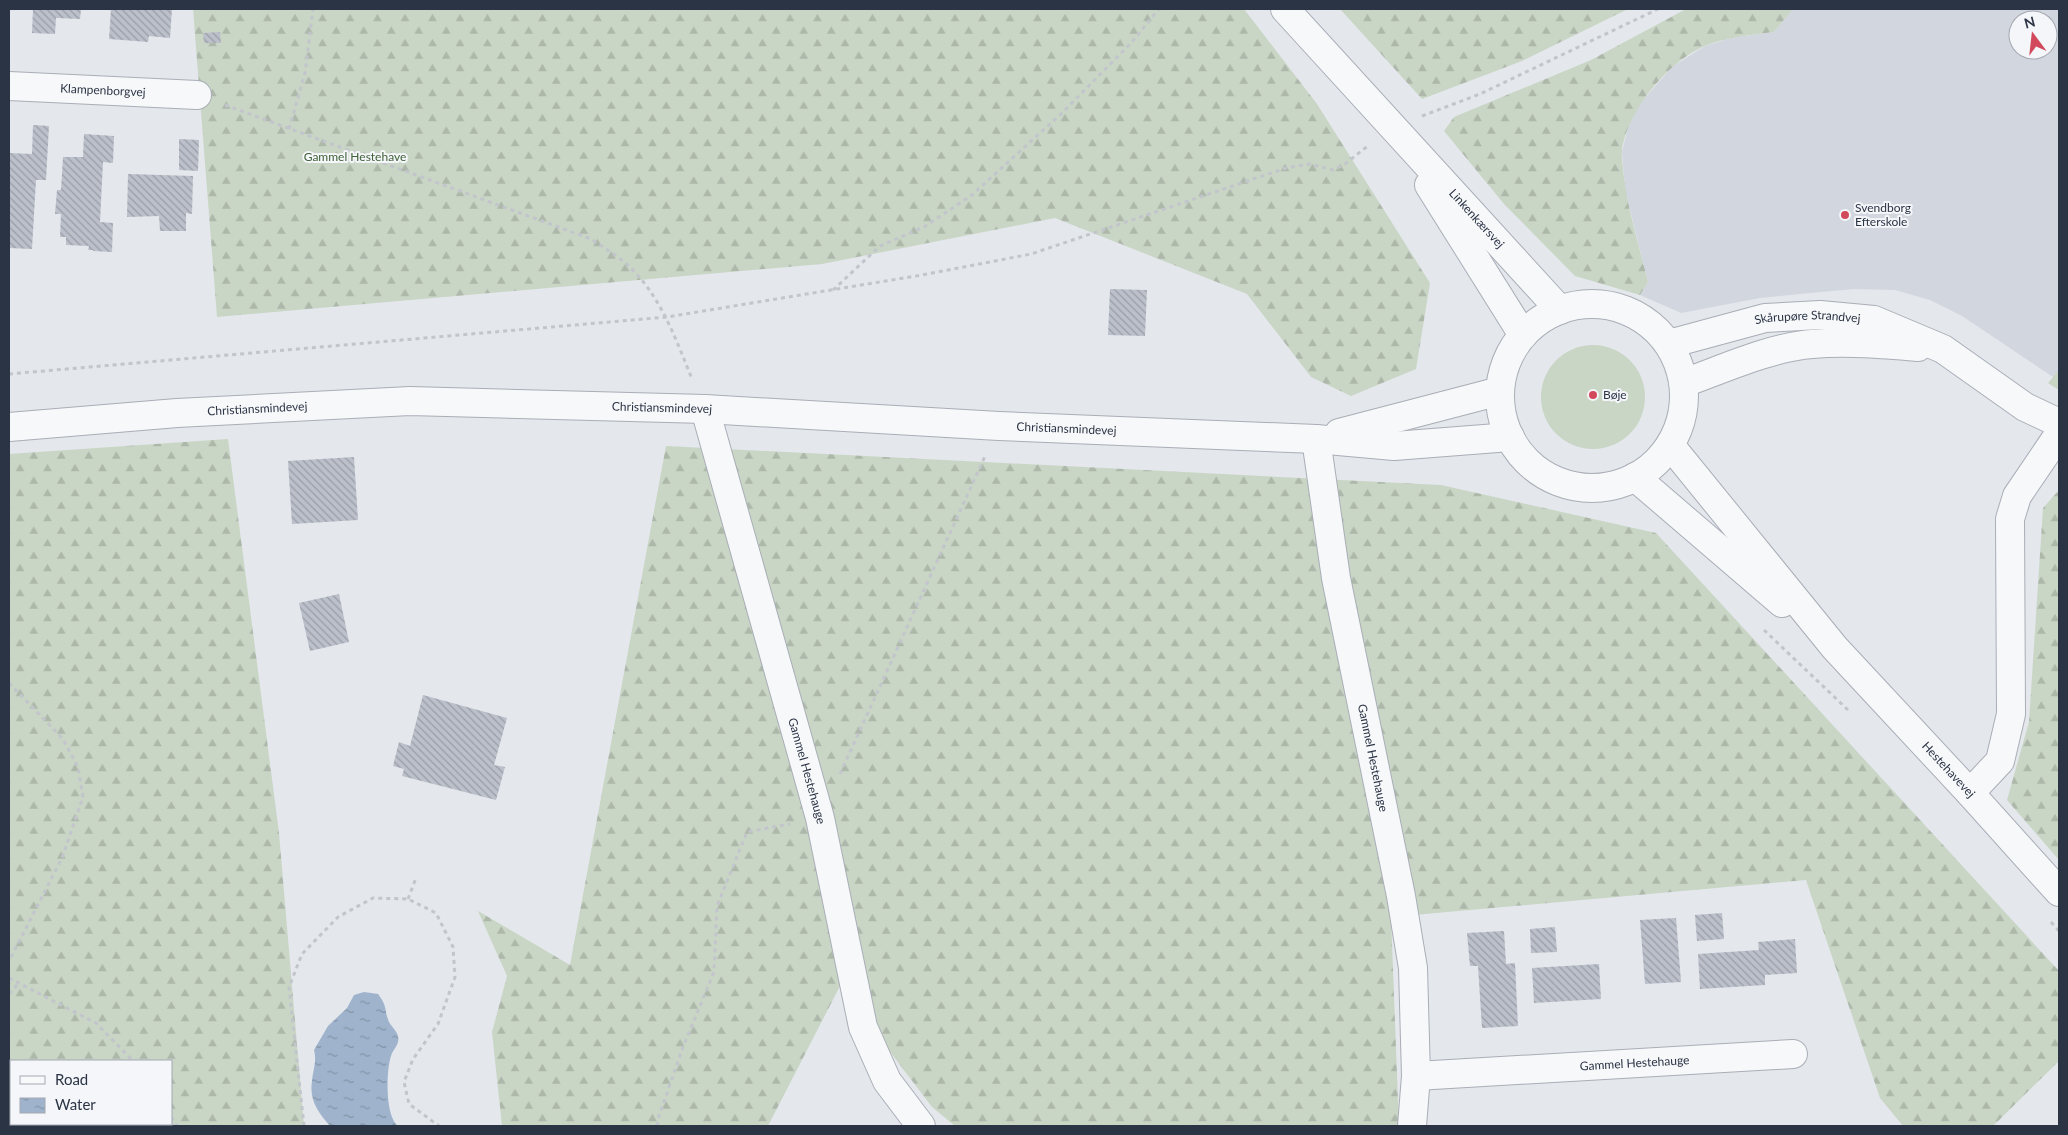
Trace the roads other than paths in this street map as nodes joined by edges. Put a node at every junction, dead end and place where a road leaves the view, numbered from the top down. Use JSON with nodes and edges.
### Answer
{"nodes":[{"id":1,"x":1285,"y":9,"type":"edge"},
{"id":2,"x":9,"y":86,"type":"edge"},
{"id":3,"x":197,"y":95,"type":"road end"},
{"id":4,"x":1393,"y":126,"type":"junction"},
{"id":5,"x":1560,"y":310,"type":"junction"},
{"id":6,"x":1523,"y":335,"type":"junction"},
{"id":7,"x":1669,"y":344,"type":"junction"},
{"id":8,"x":1943,"y":349,"type":"junction"},
{"id":9,"x":1684,"y":383,"type":"junction"},
{"id":10,"x":1500,"y":391,"type":"junction"},
{"id":11,"x":705,"y":409,"type":"junction"},
{"id":12,"x":2059,"y":423,"type":"edge"},
{"id":13,"x":9,"y":427,"type":"edge"},
{"id":14,"x":2059,"y":434,"type":"edge"},
{"id":15,"x":1510,"y":437,"type":"junction"},
{"id":16,"x":1316,"y":439,"type":"junction"},
{"id":17,"x":1670,"y":444,"type":"junction"},
{"id":18,"x":1636,"y":477,"type":"junction"},
{"id":19,"x":1835,"y":648,"type":"junction"},
{"id":20,"x":1970,"y":793,"type":"junction"},
{"id":21,"x":2059,"y":892,"type":"edge"},
{"id":22,"x":1793,"y":1054,"type":"dead end"},
{"id":23,"x":1416,"y":1076,"type":"junction"},
{"id":24,"x":921,"y":1126,"type":"edge"},
{"id":25,"x":1412,"y":1126,"type":"edge"}],
"edges":[{"from":1,"to":4,"type":"street","name":"Linkenkærsvej"},
{"from":2,"to":3,"type":"street","name":"Klampenborgvej"},
{"from":4,"to":5,"type":"street","name":"Linkenkærsvej"},
{"from":4,"to":6,"type":"street","name":"Linkenkærsvej"},
{"from":5,"to":6,"type":"street"},
{"from":5,"to":7,"type":"street"},
{"from":6,"to":10,"type":"street"},
{"from":7,"to":8,"type":"street","name":"Skårupøre Strandvej"},
{"from":7,"to":9,"type":"street"},
{"from":8,"to":9,"type":"street","name":"Skårupøre Strandvej"},
{"from":8,"to":12,"type":"street","name":"Skårupøre Strandvej"},
{"from":9,"to":17,"type":"street"},
{"from":10,"to":15,"type":"street"},
{"from":10,"to":16,"type":"street","name":"Christiansmindevej"},
{"from":11,"to":13,"type":"street","name":"Christiansmindevej"},
{"from":11,"to":16,"type":"street","name":"Christiansmindevej"},
{"from":11,"to":24,"type":"street","name":"Gammel Hestehauge"},
{"from":14,"to":20,"type":"street"},
{"from":15,"to":16,"type":"street","name":"Christiansmindevej"},
{"from":15,"to":18,"type":"street"},
{"from":16,"to":23,"type":"street","name":"Gammel Hestehauge"},
{"from":17,"to":18,"type":"street"},
{"from":17,"to":19,"type":"street","name":"Hestehavevej"},
{"from":18,"to":19,"type":"street","name":"Hestehavevej"},
{"from":19,"to":20,"type":"street","name":"Hestehavevej"},
{"from":20,"to":21,"type":"street","name":"Hestehavevej"},
{"from":22,"to":23,"type":"street","name":"Gammel Hestehauge"},
{"from":23,"to":25,"type":"street","name":"Gammel Hestehauge"}]}
